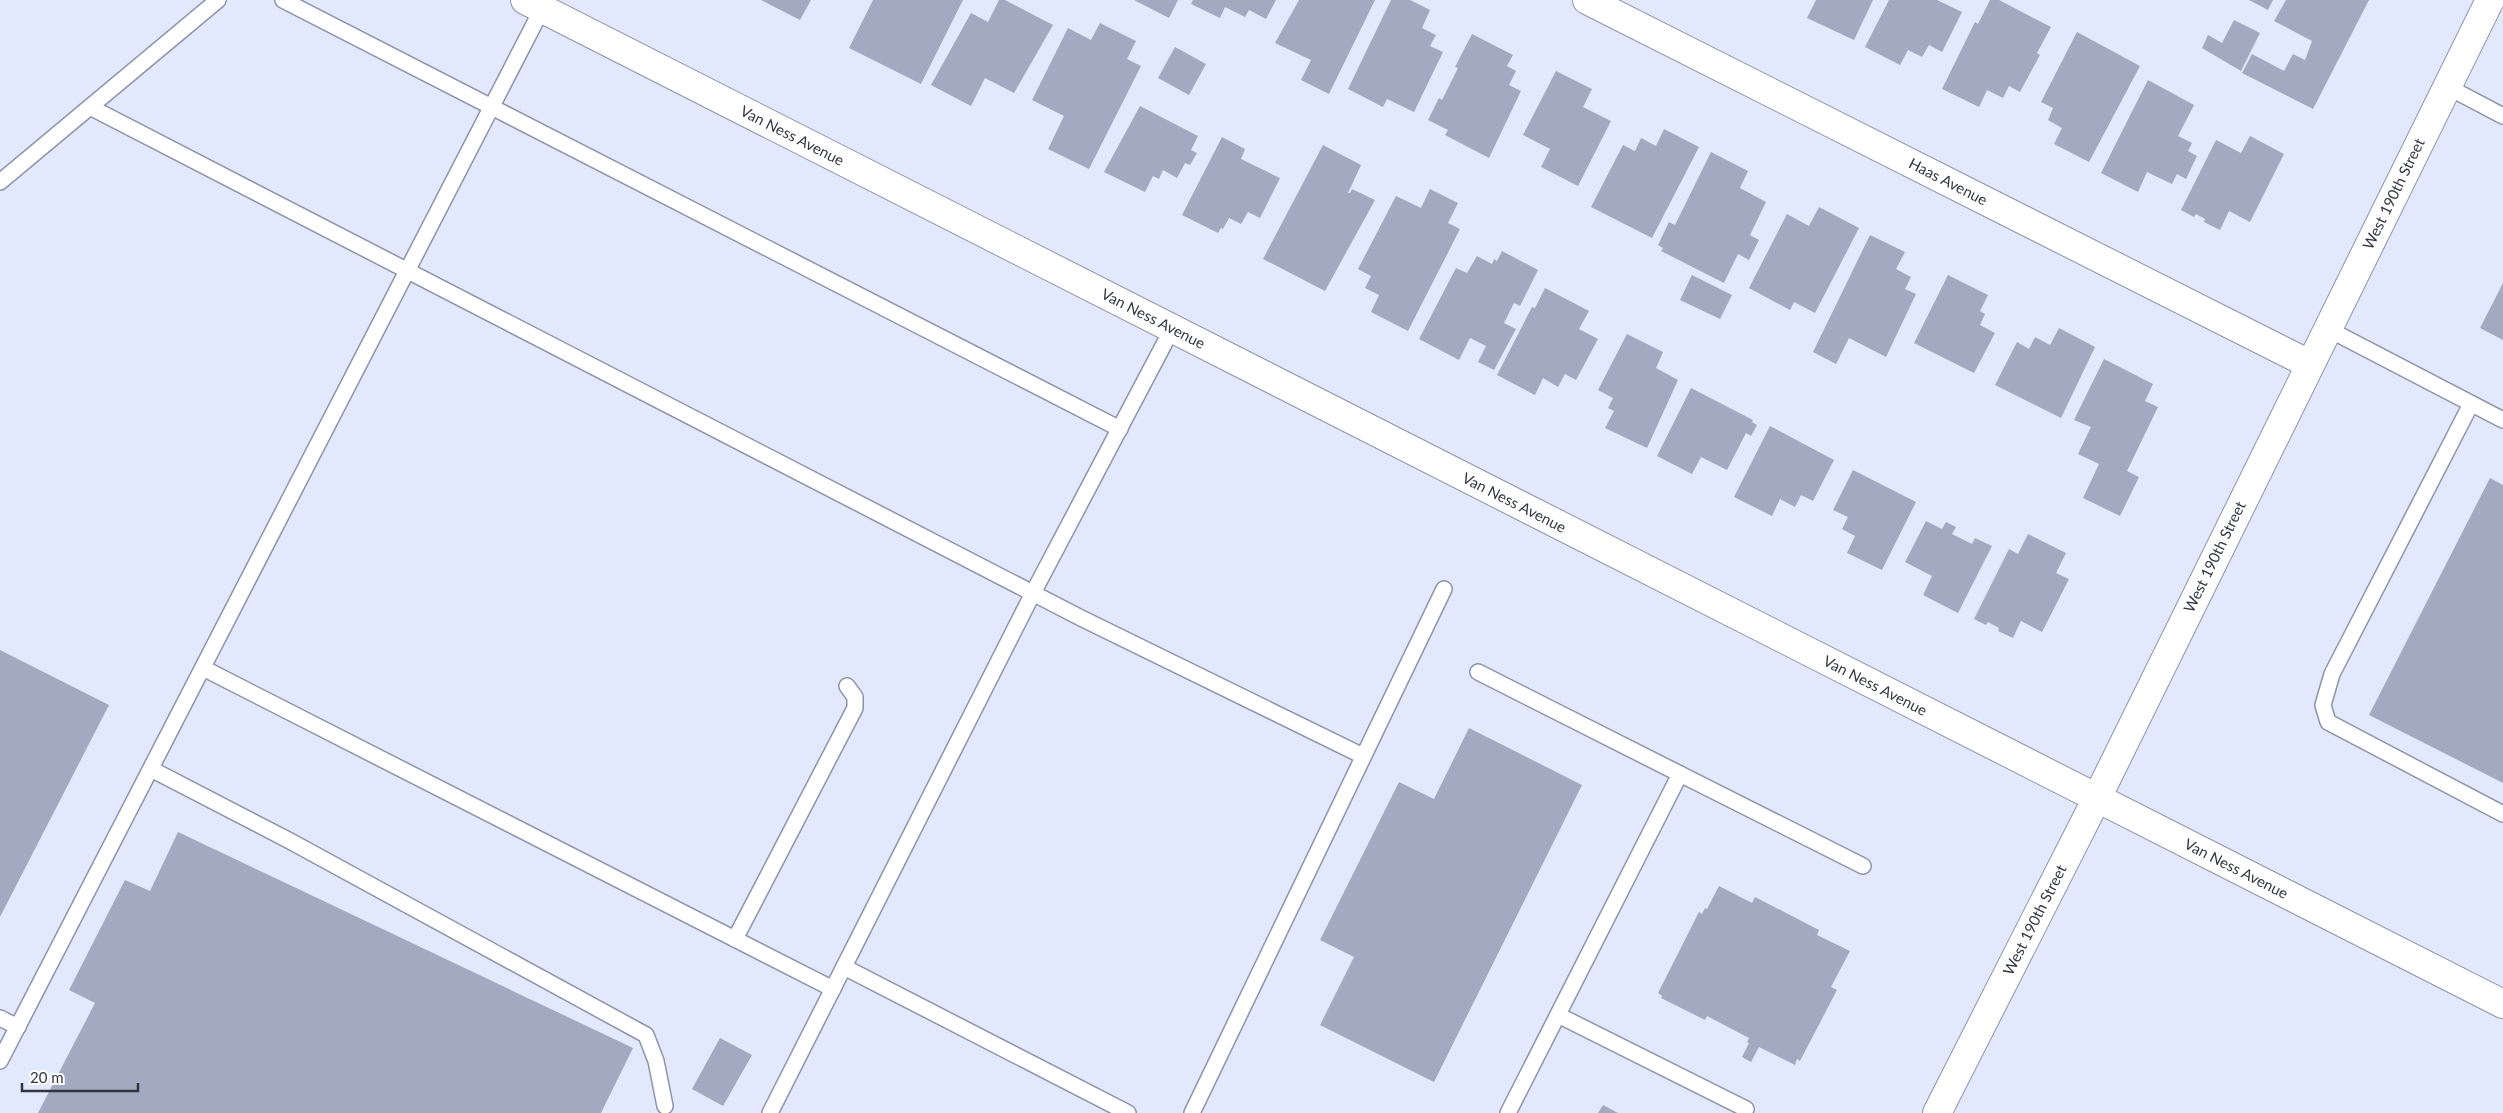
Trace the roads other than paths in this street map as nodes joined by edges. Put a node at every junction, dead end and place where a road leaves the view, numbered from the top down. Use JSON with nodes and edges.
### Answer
{"nodes":[{"id":1,"x":218,"y":0,"type":"edge"},
{"id":2,"x":283,"y":0,"type":"edge"},
{"id":3,"x":1587,"y":0,"type":"edge"},
{"id":4,"x":2490,"y":0,"type":"edge"},
{"id":5,"x":534,"y":4,"type":"edge"},
{"id":6,"x":2446,"y":86,"type":"junction"},
{"id":7,"x":90,"y":107,"type":"junction"},
{"id":8,"x":491,"y":108,"type":"junction"},
{"id":9,"x":2503,"y":116,"type":"edge"},
{"id":10,"x":0,"y":182,"type":"edge"},
{"id":11,"x":407,"y":271,"type":"junction"},
{"id":12,"x":1172,"y":329,"type":"junction"},
{"id":13,"x":2328,"y":329,"type":"junction"},
{"id":14,"x":2309,"y":364,"type":"junction"},
{"id":15,"x":2471,"y":404,"type":"junction"},
{"id":16,"x":2503,"y":420,"type":"edge"},
{"id":17,"x":1120,"y":428,"type":"junction"},
{"id":18,"x":1444,"y":589,"type":"dead end"},
{"id":19,"x":1033,"y":593,"type":"junction"},
{"id":20,"x":203,"y":668,"type":"junction"},
{"id":21,"x":1478,"y":672,"type":"dead end"},
{"id":22,"x":847,"y":686,"type":"dead end"},
{"id":23,"x":1363,"y":756,"type":"junction"},
{"id":24,"x":150,"y":769,"type":"junction"},
{"id":25,"x":1680,"y":774,"type":"junction"},
{"id":26,"x":2097,"y":798,"type":"junction"},
{"id":27,"x":2503,"y":814,"type":"edge"},
{"id":28,"x":1863,"y":866,"type":"dead end"},
{"id":29,"x":735,"y":939,"type":"junction"},
{"id":30,"x":844,"y":967,"type":"junction"},
{"id":31,"x":833,"y":989,"type":"junction"},
{"id":32,"x":2503,"y":1004,"type":"edge"},
{"id":33,"x":1558,"y":1015,"type":"junction"},
{"id":34,"x":0,"y":1018,"type":"edge"},
{"id":35,"x":18,"y":1027,"type":"junction"},
{"id":36,"x":0,"y":1062,"type":"edge"},
{"id":37,"x":1746,"y":1109,"type":"dead end"},
{"id":38,"x":668,"y":1111,"type":"edge"},
{"id":39,"x":770,"y":1113,"type":"edge"},
{"id":40,"x":1128,"y":1113,"type":"edge"},
{"id":41,"x":1192,"y":1113,"type":"edge"},
{"id":42,"x":1508,"y":1113,"type":"edge"},
{"id":43,"x":1937,"y":1113,"type":"edge"}],
"edges":[{"from":1,"to":7,"type":"lane"},
{"from":2,"to":8,"type":"lane"},
{"from":3,"to":14,"type":"main road","name":"Haas Avenue"},
{"from":4,"to":6,"type":"main road","name":"West 190th Street"},
{"from":5,"to":8,"type":"lane"},
{"from":5,"to":12,"type":"main road","name":"Van Ness Avenue"},
{"from":6,"to":9,"type":"lane"},
{"from":6,"to":13,"type":"main road","name":"West 190th Street"},
{"from":7,"to":10,"type":"lane"},
{"from":7,"to":11,"type":"lane"},
{"from":8,"to":11,"type":"lane"},
{"from":8,"to":17,"type":"lane"},
{"from":11,"to":19,"type":"lane"},
{"from":11,"to":20,"type":"lane"},
{"from":12,"to":17,"type":"lane"},
{"from":12,"to":26,"type":"main road","name":"Van Ness Avenue"},
{"from":13,"to":14,"type":"main road","name":"West 190th Street"},
{"from":13,"to":15,"type":"lane"},
{"from":14,"to":26,"type":"main road","name":"West 190th Street"},
{"from":15,"to":16,"type":"lane"},
{"from":15,"to":27,"type":"lane"},
{"from":17,"to":19,"type":"lane"},
{"from":18,"to":23,"type":"lane"},
{"from":19,"to":23,"type":"lane"},
{"from":19,"to":30,"type":"lane"},
{"from":20,"to":24,"type":"lane"},
{"from":20,"to":29,"type":"lane"},
{"from":21,"to":25,"type":"lane"},
{"from":22,"to":29,"type":"lane"},
{"from":23,"to":41,"type":"lane"},
{"from":24,"to":35,"type":"lane"},
{"from":24,"to":38,"type":"lane"},
{"from":25,"to":28,"type":"lane"},
{"from":25,"to":33,"type":"lane"},
{"from":26,"to":32,"type":"main road","name":"Van Ness Avenue"},
{"from":26,"to":43,"type":"main road","name":"West 190th Street"},
{"from":29,"to":31,"type":"lane"},
{"from":30,"to":31,"type":"lane"},
{"from":30,"to":40,"type":"lane"},
{"from":31,"to":39,"type":"lane"},
{"from":33,"to":37,"type":"lane"},
{"from":33,"to":42,"type":"lane"},
{"from":34,"to":35,"type":"lane"},
{"from":35,"to":36,"type":"lane"}]}
